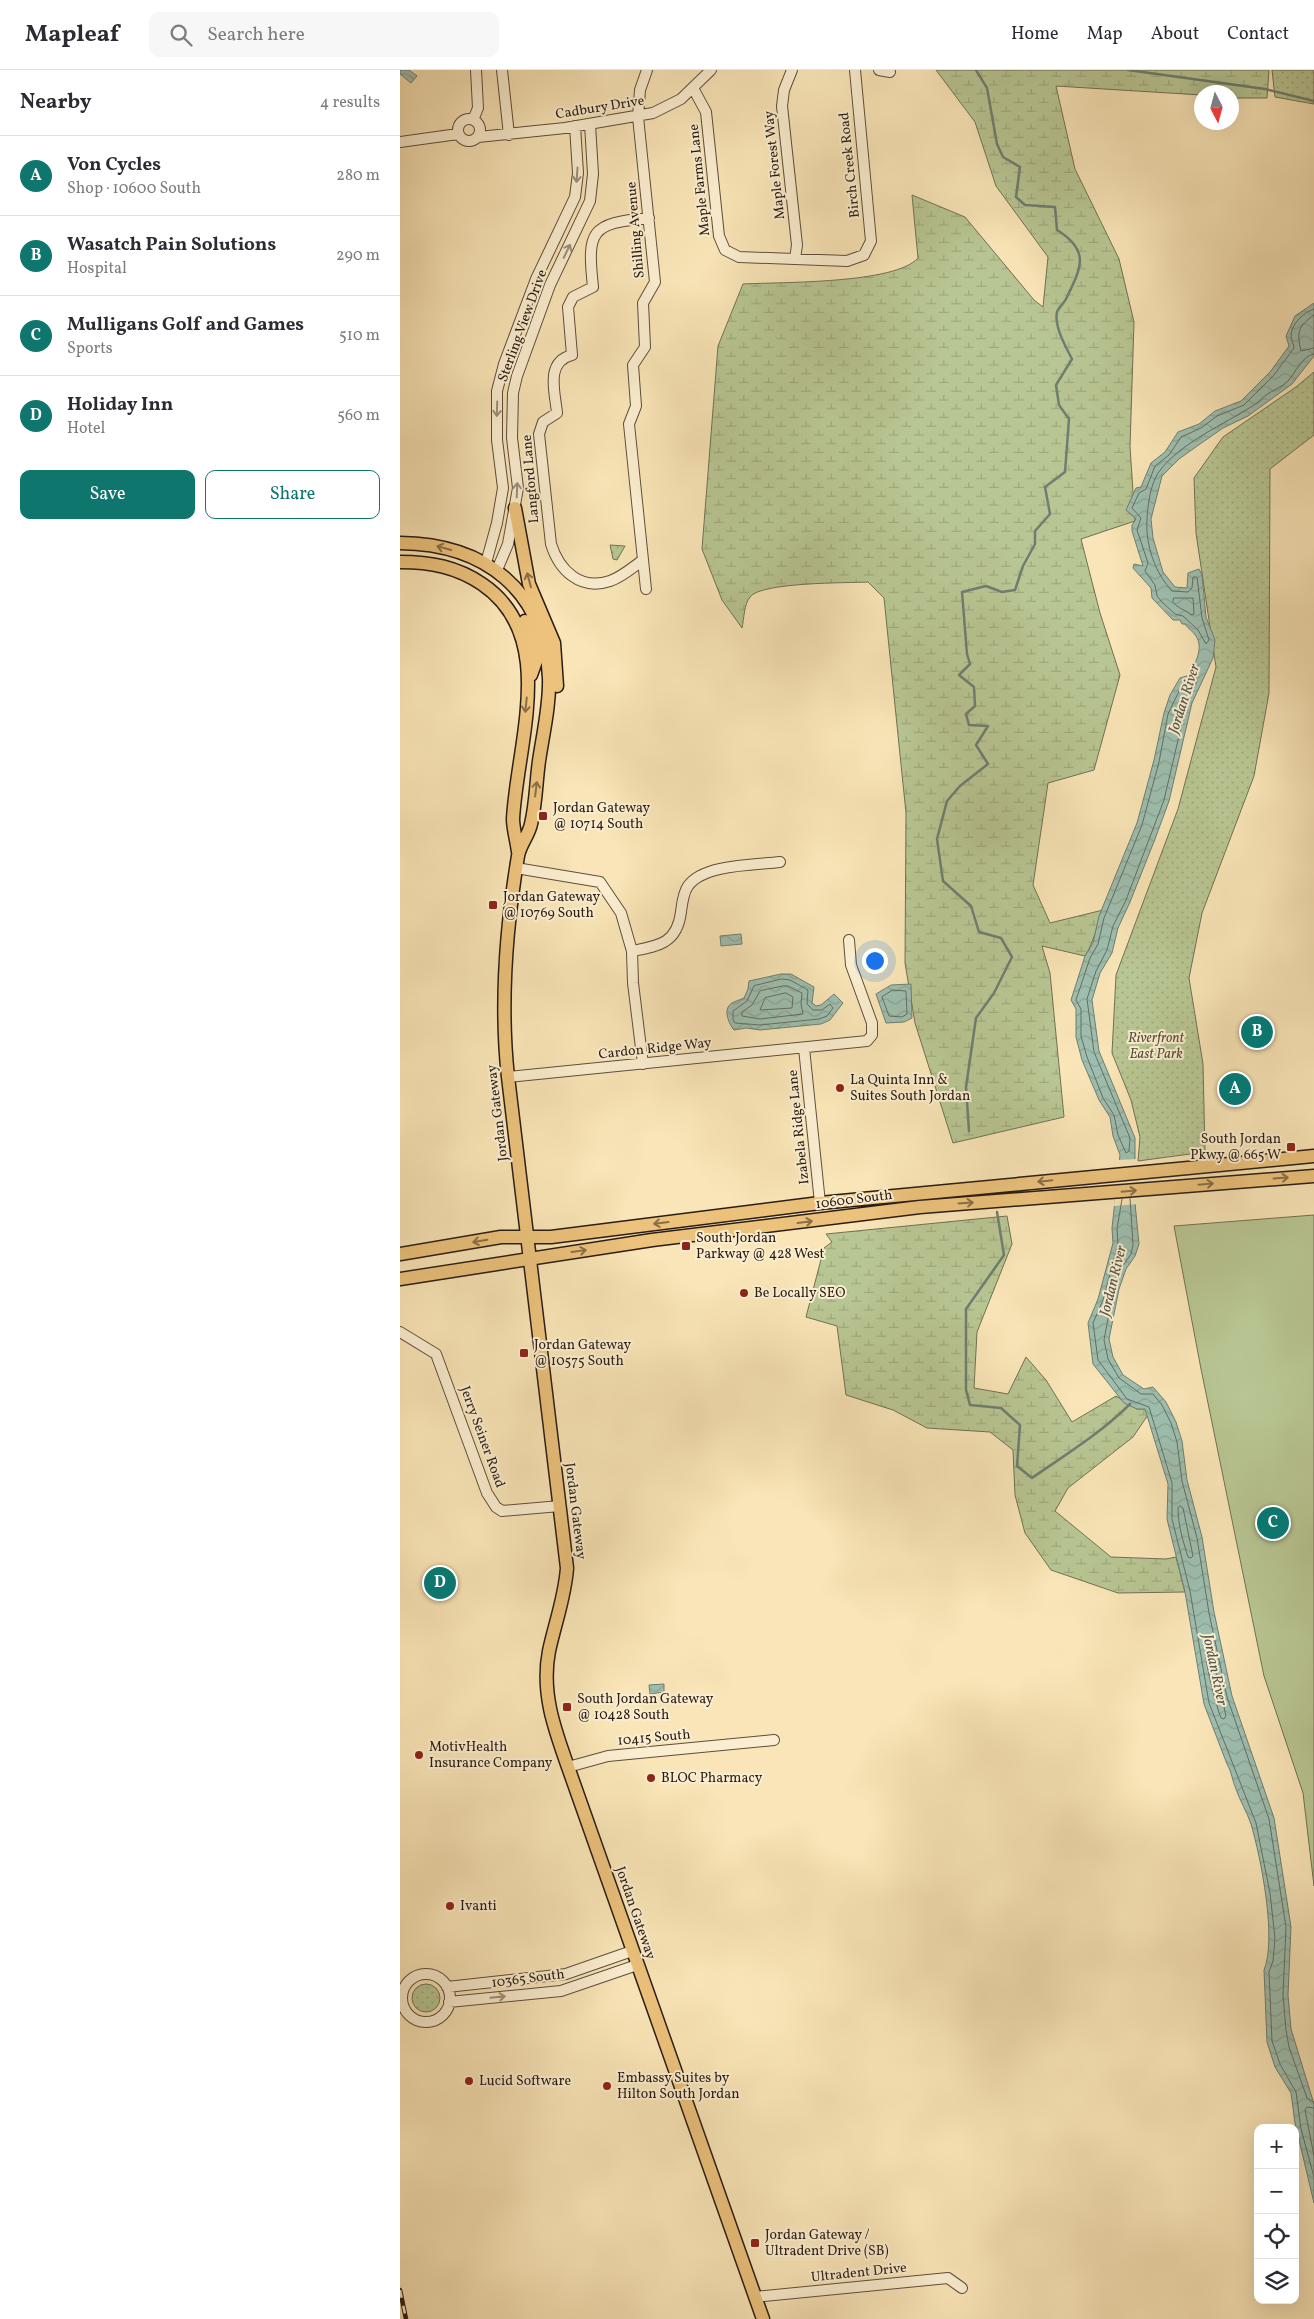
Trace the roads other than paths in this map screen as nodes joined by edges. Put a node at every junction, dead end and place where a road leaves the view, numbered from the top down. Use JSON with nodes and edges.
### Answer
{"nodes":[{"id":1,"x":476,"y":70,"type":"edge"},
{"id":2,"x":502,"y":70,"type":"edge"},
{"id":3,"x":648,"y":70,"type":"edge"},
{"id":4,"x":711,"y":70,"type":"edge"},
{"id":5,"x":792,"y":70,"type":"edge"},
{"id":6,"x":855,"y":70,"type":"edge"},
{"id":7,"x":879,"y":70,"type":"edge"},
{"id":8,"x":890,"y":72,"type":"dead end"},
{"id":9,"x":693,"y":88,"type":"junction"},
{"id":10,"x":638,"y":117,"type":"junction"},
{"id":11,"x":473,"y":120,"type":"junction"},
{"id":12,"x":590,"y":124,"type":"junction"},
{"id":13,"x":575,"y":126,"type":"junction"},
{"id":14,"x":458,"y":134,"type":"junction"},
{"id":15,"x":509,"y":135,"type":"junction"},
{"id":16,"x":478,"y":137,"type":"junction"},
{"id":17,"x":400,"y":142,"type":"edge"},
{"id":18,"x":649,"y":218,"type":"junction"},
{"id":19,"x":864,"y":255,"type":"joint"},
{"id":20,"x":794,"y":259,"type":"junction"},
{"id":21,"x":515,"y":508,"type":"junction"},
{"id":22,"x":400,"y":543,"type":"edge"},
{"id":23,"x":643,"y":560,"type":"junction"},
{"id":24,"x":400,"y":562,"type":"edge"},
{"id":25,"x":418,"y":562,"type":"junction"},
{"id":26,"x":491,"y":569,"type":"junction"},
{"id":27,"x":646,"y":589,"type":"dead end"},
{"id":28,"x":528,"y":681,"type":"junction"},
{"id":29,"x":546,"y":709,"type":"junction"},
{"id":30,"x":518,"y":852,"type":"junction"},
{"id":31,"x":780,"y":862,"type":"dead end"},
{"id":32,"x":516,"y":868,"type":"junction"},
{"id":33,"x":849,"y":940,"type":"dead end"},
{"id":34,"x":632,"y":950,"type":"junction"},
{"id":35,"x":804,"y":1048,"type":"junction"},
{"id":36,"x":643,"y":1064,"type":"junction"},
{"id":37,"x":508,"y":1077,"type":"junction"},
{"id":38,"x":1314,"y":1156,"type":"edge"},
{"id":39,"x":1314,"y":1176,"type":"edge"},
{"id":40,"x":820,"y":1203,"type":"junction"},
{"id":41,"x":528,"y":1237,"type":"junction"},
{"id":42,"x":400,"y":1254,"type":"edge"},
{"id":43,"x":531,"y":1258,"type":"junction"},
{"id":44,"x":400,"y":1279,"type":"edge"},
{"id":45,"x":400,"y":1332,"type":"edge"},
{"id":46,"x":560,"y":1506,"type":"junction"},
{"id":47,"x":774,"y":1740,"type":"dead end"},
{"id":48,"x":568,"y":1767,"type":"junction"},
{"id":49,"x":632,"y":1951,"type":"junction"},
{"id":50,"x":637,"y":1966,"type":"junction"},
{"id":51,"x":447,"y":1987,"type":"junction"},
{"id":52,"x":450,"y":2002,"type":"junction"},
{"id":53,"x":962,"y":2288,"type":"dead end"},
{"id":54,"x":755,"y":2297,"type":"junction"},
{"id":55,"x":763,"y":2319,"type":"edge"}],
"edges":[{"from":1,"to":11,"type":"street"},
{"from":2,"to":15,"type":"street"},
{"from":3,"to":10,"type":"street","name":"Shilling Avenue"},
{"from":4,"to":9,"type":"street","name":"Cadbury Drive"},
{"from":5,"to":20,"type":"street","name":"Maple Forest Way"},
{"from":6,"to":19,"type":"street","name":"Birch Creek Road"},
{"from":7,"to":8,"type":"street"},
{"from":9,"to":10,"type":"street","name":"Cadbury Drive"},
{"from":9,"to":20,"type":"street","name":"Maple Farms Lane"},
{"from":10,"to":12,"type":"street","name":"Cadbury Drive"},
{"from":10,"to":18,"type":"street","name":"Shilling Avenue"},
{"from":11,"to":14,"type":"street"},
{"from":11,"to":16,"type":"street"},
{"from":12,"to":13,"type":"street","name":"Cadbury Drive"},
{"from":21,"to":12,"type":"street","name":"Sterling View Drive","one_way":true},
{"from":13,"to":15,"type":"street","name":"Cadbury Drive"},
{"from":13,"to":26,"type":"street","name":"Sterling View Drive","one_way":true},
{"from":14,"to":16,"type":"street"},
{"from":14,"to":17,"type":"street"},
{"from":15,"to":16,"type":"street","name":"Cadbury Drive"},
{"from":18,"to":23,"type":"street","name":"Shilling Avenue"},
{"from":18,"to":23,"type":"street","name":"Langford Lane"},
{"from":19,"to":20,"type":"street","name":"Maple Farms Lane"},
{"from":21,"to":26,"type":"street","name":"Sterling View Drive"},
{"from":29,"to":21,"type":"main road","one_way":true},
{"from":26,"to":22,"type":"main road","name":"Jordan Gateway","one_way":true},
{"from":23,"to":27,"type":"street","name":"Shilling Avenue"},
{"from":24,"to":25,"type":"main road","name":"Jordan Gateway"},
{"from":25,"to":26,"type":"main road"},
{"from":25,"to":28,"type":"main road","name":"Jordan Gateway"},
{"from":26,"to":28,"type":"main road"},
{"from":26,"to":29,"type":"main road","name":"Jordan Gateway"},
{"from":28,"to":30,"type":"main road","name":"Jordan Gateway","one_way":true},
{"from":30,"to":29,"type":"main road","name":"Jordan Gateway","one_way":true},
{"from":30,"to":32,"type":"main road","name":"Jordan Gateway"},
{"from":31,"to":34,"type":"street"},
{"from":32,"to":34,"type":"street"},
{"from":32,"to":37,"type":"main road","name":"Jordan Gateway"},
{"from":33,"to":35,"type":"street","name":"Cardon Ridge Way"},
{"from":34,"to":36,"type":"street"},
{"from":35,"to":36,"type":"street","name":"Cardon Ridge Way"},
{"from":35,"to":40,"type":"street","name":"Izabela Ridge Lane"},
{"from":36,"to":37,"type":"street","name":"Cardon Ridge Way"},
{"from":37,"to":41,"type":"main road","name":"Jordan Gateway"},
{"from":38,"to":40,"type":"main road","name":"10600 South","one_way":true},
{"from":43,"to":39,"type":"main road","name":"10600 South","one_way":true},
{"from":40,"to":41,"type":"main road","name":"10600 South","one_way":true},
{"from":41,"to":42,"type":"main road","name":"10600 South","one_way":true},
{"from":41,"to":43,"type":"main road","name":"Jordan Gateway"},
{"from":43,"to":44,"type":"main road","name":"10600 South"},
{"from":43,"to":46,"type":"main road","name":"Jordan Gateway"},
{"from":45,"to":46,"type":"street","name":"Jerry Seiner Road"},
{"from":46,"to":48,"type":"main road","name":"Jordan Gateway"},
{"from":47,"to":48,"type":"street","name":"10415 South"},
{"from":48,"to":49,"type":"main road","name":"Jordan Gateway"},
{"from":49,"to":50,"type":"main road","name":"Jordan Gateway"},
{"from":49,"to":51,"type":"street","name":"10365 South"},
{"from":52,"to":50,"type":"street","name":"10365 South","one_way":true},
{"from":50,"to":54,"type":"main road","name":"Jordan Gateway"},
{"from":51,"to":52,"type":"street"},
{"from":51,"to":52,"type":"street"},
{"from":53,"to":54,"type":"street","name":"Ultradent Drive"},
{"from":54,"to":55,"type":"main road","name":"Jordan Gateway"}]}
